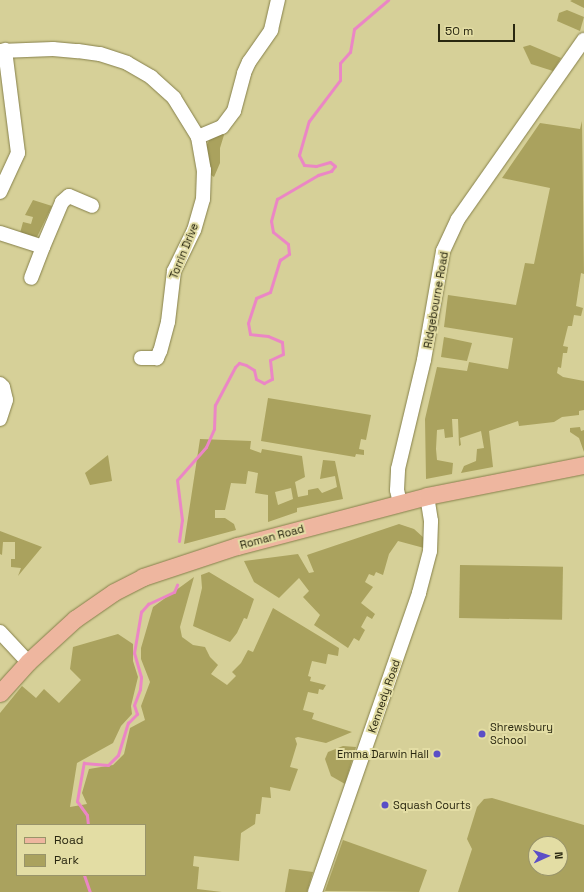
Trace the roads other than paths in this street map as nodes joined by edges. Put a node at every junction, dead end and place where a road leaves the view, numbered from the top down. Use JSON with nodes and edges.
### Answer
{"nodes":[{"id":1,"x":278,"y":0,"type":"edge"},
{"id":2,"x":584,"y":40,"type":"edge"},
{"id":3,"x":3,"y":51,"type":"edge"},
{"id":4,"x":198,"y":137,"type":"junction"},
{"id":5,"x":0,"y":192,"type":"edge"},
{"id":6,"x":92,"y":206,"type":"dead end"},
{"id":7,"x":0,"y":233,"type":"edge"},
{"id":8,"x":43,"y":247,"type":"junction"},
{"id":9,"x":31,"y":278,"type":"dead end"},
{"id":10,"x":141,"y":358,"type":"dead end"},
{"id":11,"x":0,"y":384,"type":"edge"},
{"id":12,"x":0,"y":418,"type":"edge"},
{"id":13,"x":584,"y":465,"type":"edge"},
{"id":14,"x":427,"y":496,"type":"junction"},
{"id":15,"x":400,"y":503,"type":"junction"},
{"id":16,"x":0,"y":632,"type":"edge"},
{"id":17,"x":28,"y":662,"type":"junction"},
{"id":18,"x":0,"y":693,"type":"edge"},
{"id":19,"x":315,"y":892,"type":"edge"}],
"edges":[{"from":1,"to":4,"type":"street"},
{"from":2,"to":15,"type":"street","name":"Ridgebourne Road"},
{"from":3,"to":4,"type":"street","name":"Torrin Drive"},
{"from":3,"to":5,"type":"street"},
{"from":4,"to":10,"type":"street","name":"Torrin Drive"},
{"from":6,"to":8,"type":"street"},
{"from":7,"to":8,"type":"street"},
{"from":8,"to":9,"type":"street"},
{"from":11,"to":12,"type":"street"},
{"from":13,"to":14,"type":"main road","name":"Roman Road"},
{"from":14,"to":15,"type":"main road","name":"Roman Road"},
{"from":14,"to":19,"type":"street","name":"Kennedy Road"},
{"from":15,"to":17,"type":"main road","name":"Roman Road"},
{"from":16,"to":17,"type":"street"},
{"from":17,"to":18,"type":"main road","name":"Roman Road"}]}
